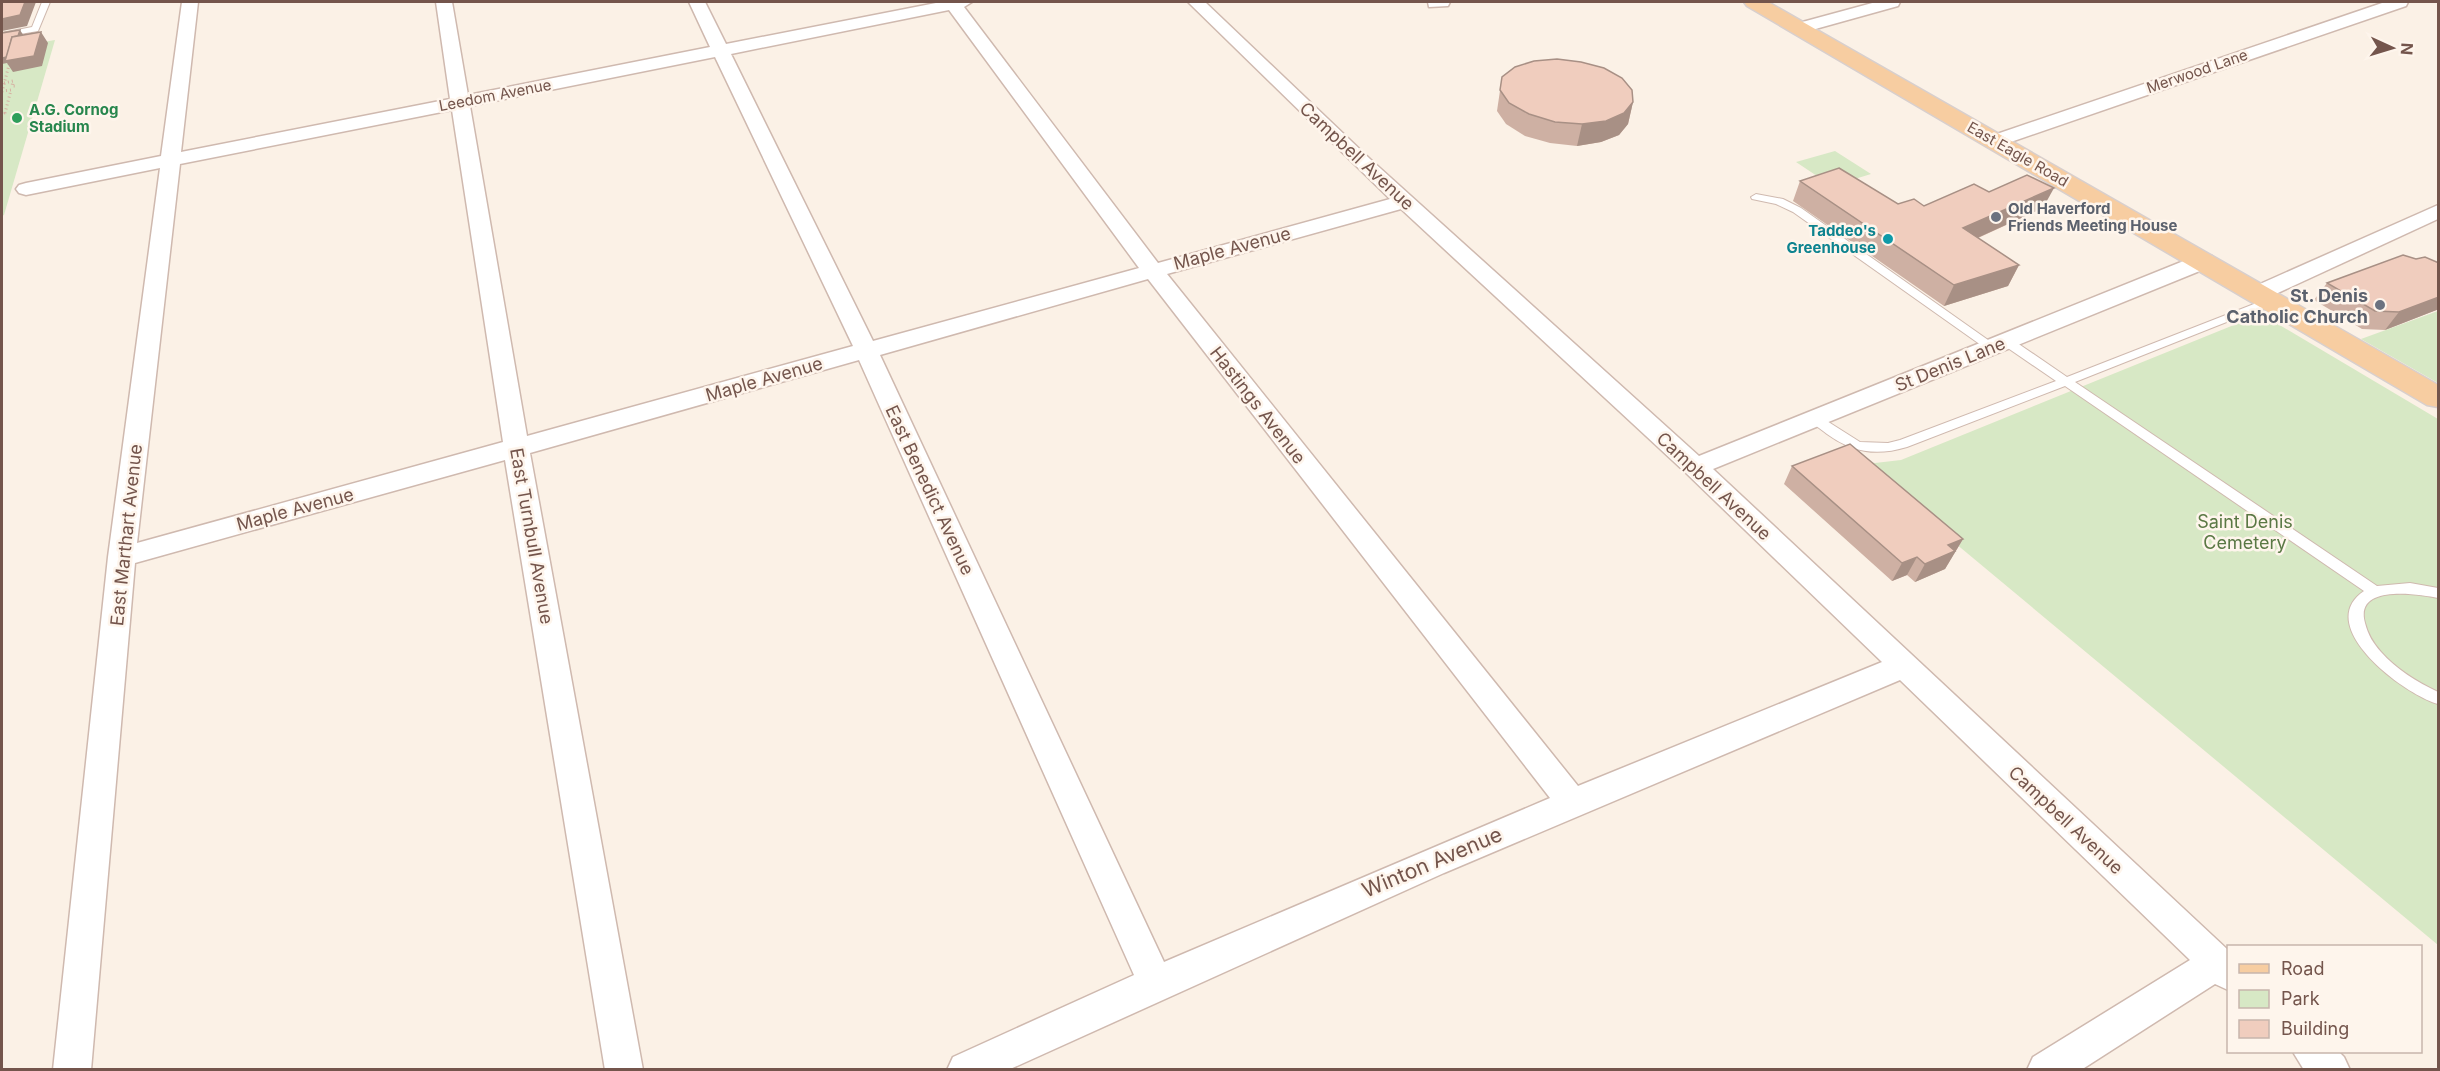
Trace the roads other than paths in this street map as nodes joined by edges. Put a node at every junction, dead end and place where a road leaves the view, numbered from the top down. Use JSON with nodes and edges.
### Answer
{"nodes":[{"id":1,"x":46,"y":2,"type":"edge"},
{"id":2,"x":190,"y":2,"type":"edge"},
{"id":3,"x":444,"y":2,"type":"edge"},
{"id":4,"x":697,"y":2,"type":"edge"},
{"id":5,"x":957,"y":2,"type":"edge"},
{"id":6,"x":1196,"y":2,"type":"edge"},
{"id":7,"x":1754,"y":2,"type":"edge"},
{"id":8,"x":1892,"y":2,"type":"edge"},
{"id":9,"x":2400,"y":2,"type":"edge"},
{"id":10,"x":1801,"y":28,"type":"junction"},
{"id":11,"x":2,"y":35,"type":"edge"},
{"id":12,"x":720,"y":50,"type":"junction"},
{"id":13,"x":461,"y":102,"type":"junction"},
{"id":14,"x":1995,"y":141,"type":"junction"},
{"id":15,"x":170,"y":160,"type":"junction"},
{"id":16,"x":26,"y":189,"type":"dead end"},
{"id":17,"x":1756,"y":198,"type":"dead end"},
{"id":18,"x":1405,"y":201,"type":"junction"},
{"id":19,"x":2438,"y":212,"type":"edge"},
{"id":20,"x":2204,"y":261,"type":"junction"},
{"id":21,"x":1152,"y":270,"type":"junction"},
{"id":22,"x":2259,"y":293,"type":"junction"},
{"id":23,"x":1999,"y":344,"type":"junction"},
{"id":24,"x":866,"y":350,"type":"junction"},
{"id":25,"x":2066,"y":383,"type":"junction"},
{"id":26,"x":2439,"y":398,"type":"edge"},
{"id":27,"x":1815,"y":419,"type":"junction"},
{"id":28,"x":516,"y":448,"type":"junction"},
{"id":29,"x":1695,"y":467,"type":"junction"},
{"id":30,"x":122,"y":556,"type":"junction"},
{"id":31,"x":2374,"y":591,"type":"junction"},
{"id":32,"x":2439,"y":593,"type":"edge"},
{"id":33,"x":1903,"y":666,"type":"junction"},
{"id":34,"x":2439,"y":698,"type":"edge"},
{"id":35,"x":1572,"y":802,"type":"junction"},
{"id":36,"x":2223,"y":968,"type":"edge"},
{"id":37,"x":1155,"y":982,"type":"junction"},
{"id":38,"x":2313,"y":1053,"type":"edge"},
{"id":39,"x":72,"y":1070,"type":"edge"},
{"id":40,"x":624,"y":1070,"type":"edge"},
{"id":41,"x":966,"y":1070,"type":"edge"},
{"id":42,"x":2046,"y":1070,"type":"edge"},
{"id":43,"x":2331,"y":1070,"type":"edge"}],
"edges":[{"from":1,"to":11,"type":"lane"},
{"from":2,"to":15,"type":"street","name":"East Marthart Avenue"},
{"from":3,"to":13,"type":"street","name":"East Turnbull Avenue"},
{"from":4,"to":12,"type":"street","name":"East Benedict Avenue"},
{"from":5,"to":12,"type":"street","name":"Leedom Avenue"},
{"from":5,"to":21,"type":"street","name":"Hastings Avenue"},
{"from":6,"to":18,"type":"street","name":"Campbell Avenue"},
{"from":7,"to":10,"type":"main road","name":"East Eagle Road"},
{"from":8,"to":10,"type":"street"},
{"from":9,"to":14,"type":"street","name":"Merwood Lane"},
{"from":10,"to":14,"type":"main road","name":"East Eagle Road"},
{"from":12,"to":13,"type":"street","name":"Leedom Avenue"},
{"from":12,"to":24,"type":"street","name":"East Benedict Avenue"},
{"from":13,"to":15,"type":"street","name":"Leedom Avenue"},
{"from":13,"to":28,"type":"street","name":"East Turnbull Avenue"},
{"from":14,"to":20,"type":"main road","name":"East Eagle Road"},
{"from":15,"to":16,"type":"street","name":"Leedom Avenue"},
{"from":15,"to":30,"type":"street","name":"East Marthart Avenue"},
{"from":17,"to":23,"type":"lane"},
{"from":18,"to":21,"type":"street","name":"Maple Avenue"},
{"from":18,"to":29,"type":"street","name":"Campbell Avenue"},
{"from":19,"to":22,"type":"street"},
{"from":20,"to":22,"type":"main road","name":"East Eagle Road"},
{"from":20,"to":23,"type":"street","name":"St Denis Lane"},
{"from":21,"to":24,"type":"street","name":"Maple Avenue"},
{"from":21,"to":35,"type":"street","name":"Hastings Avenue"},
{"from":22,"to":25,"type":"lane"},
{"from":22,"to":26,"type":"main road","name":"East Eagle Road"},
{"from":23,"to":25,"type":"lane"},
{"from":23,"to":27,"type":"street","name":"St Denis Lane"},
{"from":24,"to":28,"type":"street","name":"Maple Avenue"},
{"from":24,"to":37,"type":"street","name":"East Benedict Avenue"},
{"from":25,"to":27,"type":"lane"},
{"from":25,"to":31,"type":"lane"},
{"from":27,"to":29,"type":"street","name":"St Denis Lane"},
{"from":28,"to":30,"type":"street","name":"Maple Avenue"},
{"from":28,"to":40,"type":"street","name":"East Turnbull Avenue"},
{"from":29,"to":33,"type":"street","name":"Campbell Avenue"},
{"from":30,"to":39,"type":"street","name":"East Marthart Avenue"},
{"from":31,"to":32,"type":"lane"},
{"from":31,"to":34,"type":"lane"},
{"from":33,"to":35,"type":"street","name":"Winton Avenue"},
{"from":33,"to":36,"type":"street","name":"Campbell Avenue"},
{"from":35,"to":37,"type":"street","name":"Winton Avenue"},
{"from":36,"to":42,"type":"street"},
{"from":37,"to":41,"type":"street","name":"Winton Avenue"},
{"from":38,"to":43,"type":"street"}]}
